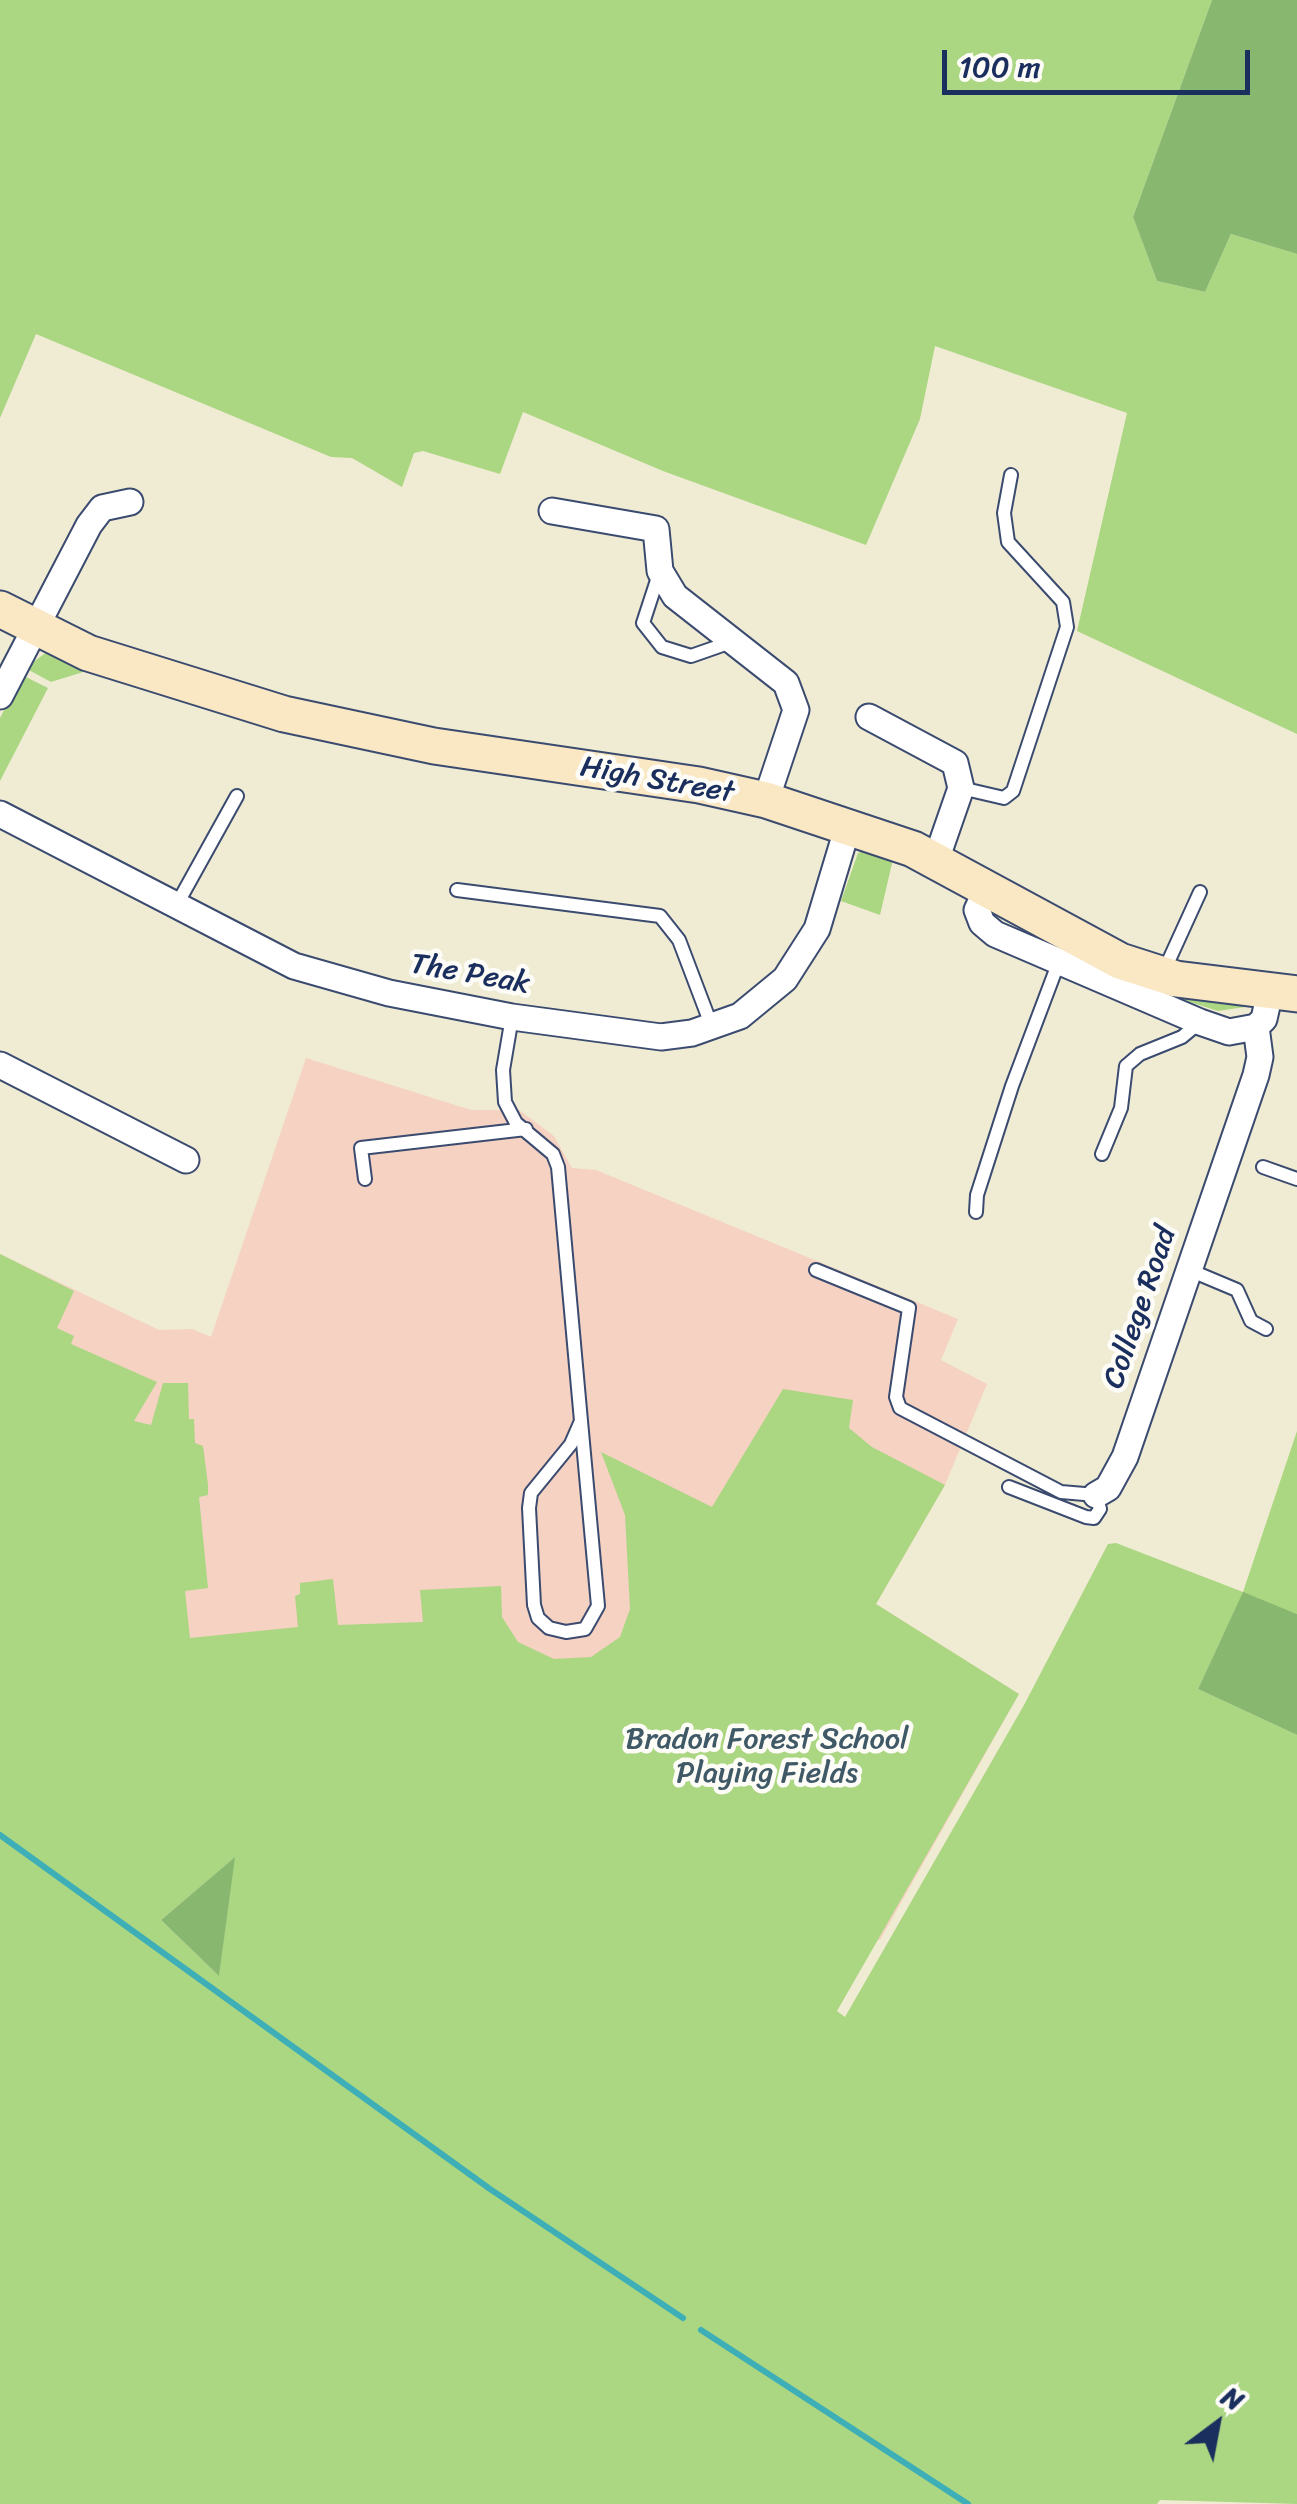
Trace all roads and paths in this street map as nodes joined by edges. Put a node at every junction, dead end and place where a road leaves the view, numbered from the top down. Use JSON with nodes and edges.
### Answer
{"nodes":[{"id":1,"x":1011,"y":475,"type":"dead end"},
{"id":2,"x":130,"y":502,"type":"dead end"},
{"id":3,"x":552,"y":510,"type":"dead end"},
{"id":4,"x":660,"y":571,"type":"junction"},
{"id":5,"x":0,"y":609,"type":"edge"},
{"id":6,"x":36,"y":628,"type":"junction"},
{"id":7,"x":731,"y":642,"type":"junction"},
{"id":8,"x":0,"y":696,"type":"edge"},
{"id":9,"x":870,"y":717,"type":"dead end"},
{"id":10,"x":961,"y":788,"type":"junction"},
{"id":11,"x":238,"y":796,"type":"dead end"},
{"id":12,"x":766,"y":800,"type":"junction"},
{"id":13,"x":0,"y":814,"type":"edge"},
{"id":14,"x":848,"y":826,"type":"junction"},
{"id":15,"x":936,"y":860,"type":"junction"},
{"id":16,"x":987,"y":889,"type":"junction"},
{"id":17,"x":457,"y":890,"type":"dead end"},
{"id":18,"x":1200,"y":892,"type":"dead end"},
{"id":19,"x":176,"y":906,"type":"junction"},
{"id":20,"x":1058,"y":964,"type":"junction"},
{"id":21,"x":1162,"y":976,"type":"junction"},
{"id":22,"x":1283,"y":993,"type":"edge"},
{"id":23,"x":512,"y":1017,"type":"junction"},
{"id":24,"x":1200,"y":1022,"type":"junction"},
{"id":25,"x":712,"y":1027,"type":"junction"},
{"id":26,"x":1256,"y":1028,"type":"junction"},
{"id":27,"x":0,"y":1064,"type":"edge"},
{"id":28,"x":526,"y":1130,"type":"junction"},
{"id":29,"x":1102,"y":1154,"type":"dead end"},
{"id":30,"x":186,"y":1160,"type":"dead end"},
{"id":31,"x":1263,"y":1167,"type":"dead end"},
{"id":32,"x":364,"y":1179,"type":"dead end"},
{"id":33,"x":1297,"y":1180,"type":"edge"},
{"id":34,"x":976,"y":1212,"type":"dead end"},
{"id":35,"x":1187,"y":1269,"type":"junction"},
{"id":36,"x":816,"y":1270,"type":"dead end"},
{"id":37,"x":1266,"y":1329,"type":"dead end"},
{"id":38,"x":581,"y":1421,"type":"junction"},
{"id":39,"x":1010,"y":1488,"type":"dead end"},
{"id":40,"x":1096,"y":1496,"type":"junction"}],
"edges":[{"from":1,"to":10,"type":"lane"},
{"from":2,"to":6,"type":"street"},
{"from":3,"to":4,"type":"street"},
{"from":4,"to":7,"type":"street"},
{"from":4,"to":7,"type":"lane"},
{"from":5,"to":6,"type":"street","name":"High Street"},
{"from":6,"to":8,"type":"street"},
{"from":6,"to":12,"type":"street","name":"High Street"},
{"from":7,"to":12,"type":"street"},
{"from":9,"to":10,"type":"street"},
{"from":10,"to":15,"type":"street"},
{"from":11,"to":19,"type":"lane"},
{"from":12,"to":14,"type":"street","name":"High Street"},
{"from":13,"to":19,"type":"street","name":"The Peak"},
{"from":14,"to":15,"type":"street","name":"High Street"},
{"from":14,"to":25,"type":"street","name":"The Peak"},
{"from":15,"to":16,"type":"street","name":"High Street"},
{"from":16,"to":20,"type":"street"},
{"from":16,"to":21,"type":"street","name":"High Street"},
{"from":17,"to":25,"type":"lane"},
{"from":18,"to":21,"type":"lane"},
{"from":19,"to":23,"type":"street","name":"The Peak"},
{"from":20,"to":24,"type":"street"},
{"from":20,"to":34,"type":"lane"},
{"from":21,"to":22,"type":"street","name":"High Street"},
{"from":22,"to":26,"type":"street","name":"College Road"},
{"from":23,"to":25,"type":"street","name":"The Peak"},
{"from":23,"to":28,"type":"lane"},
{"from":24,"to":26,"type":"street"},
{"from":24,"to":29,"type":"lane"},
{"from":26,"to":35,"type":"street","name":"College Road"},
{"from":27,"to":30,"type":"street"},
{"from":28,"to":32,"type":"lane"},
{"from":28,"to":38,"type":"lane"},
{"from":31,"to":33,"type":"lane"},
{"from":35,"to":37,"type":"lane"},
{"from":35,"to":40,"type":"street","name":"College Road"},
{"from":36,"to":40,"type":"lane"},
{"from":38,"to":38,"type":"lane"},
{"from":39,"to":40,"type":"lane"}]}
